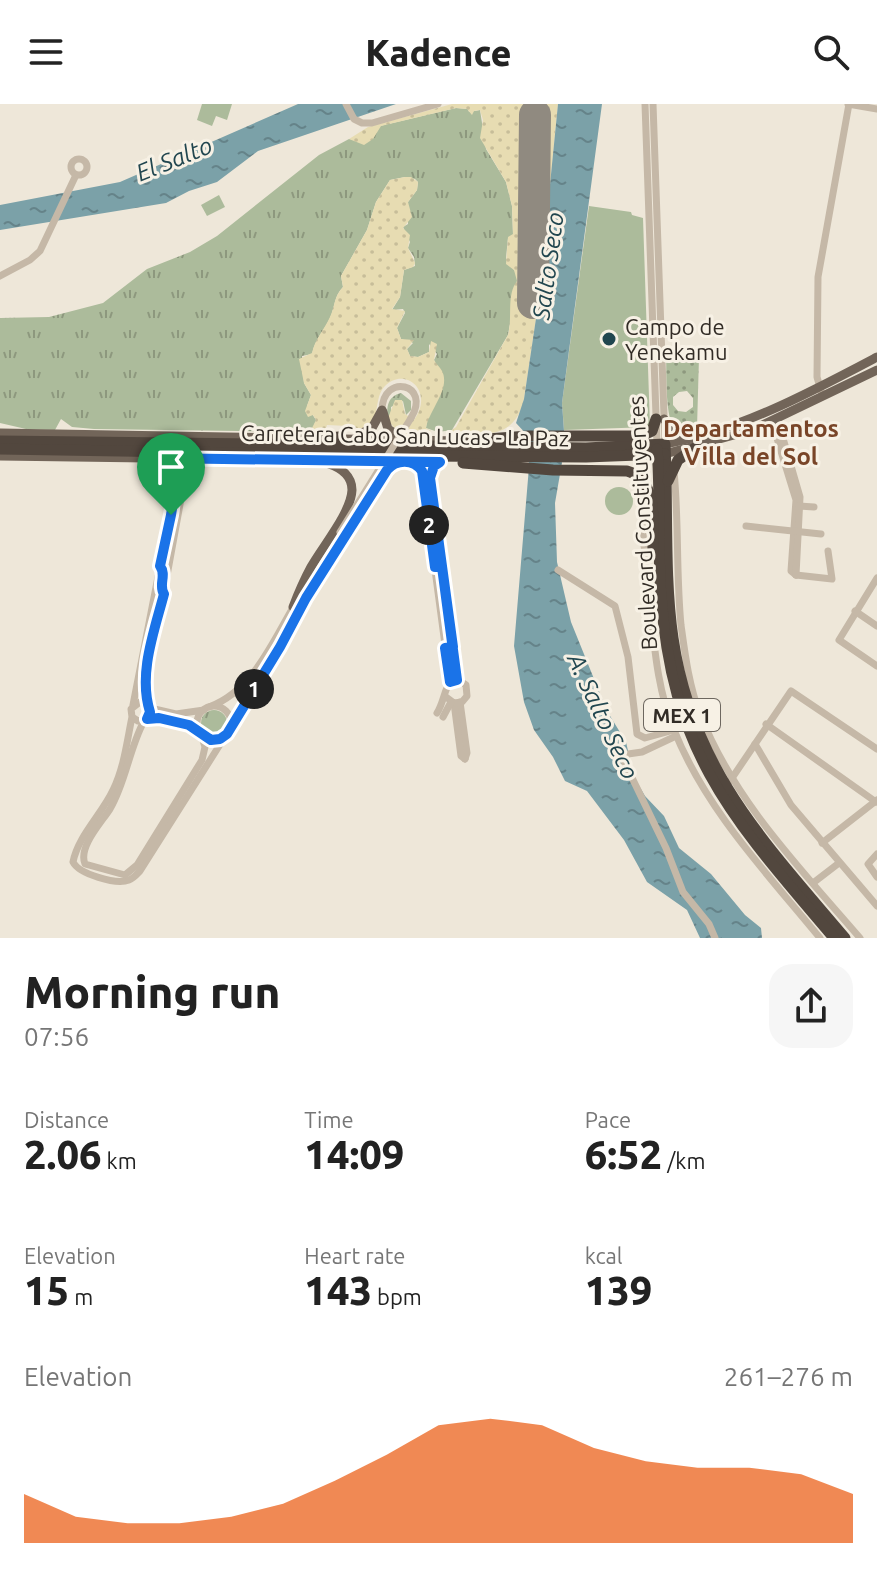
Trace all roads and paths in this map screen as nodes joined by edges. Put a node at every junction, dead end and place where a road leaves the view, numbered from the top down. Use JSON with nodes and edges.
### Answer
{"nodes":[{"id":1,"x":346,"y":104,"type":"edge"},
{"id":2,"x":438,"y":104,"type":"edge"},
{"id":3,"x":645,"y":104,"type":"edge"},
{"id":4,"x":653,"y":104,"type":"edge"},
{"id":5,"x":847,"y":104,"type":"edge"},
{"id":6,"x":877,"y":109,"type":"edge"},
{"id":7,"x":74,"y":179,"type":"dead end"},
{"id":8,"x":0,"y":276,"type":"edge"},
{"id":9,"x":877,"y":357,"type":"edge"},
{"id":10,"x":877,"y":370,"type":"edge"},
{"id":11,"x":819,"y":387,"type":"junction"},
{"id":12,"x":824,"y":397,"type":"junction"},
{"id":13,"x":382,"y":410,"type":"junction"},
{"id":14,"x":770,"y":410,"type":"junction"},
{"id":15,"x":660,"y":419,"type":"junction"},
{"id":16,"x":774,"y":421,"type":"junction"},
{"id":17,"x":0,"y":433,"type":"edge"},
{"id":18,"x":75,"y":434,"type":"junction"},
{"id":19,"x":642,"y":436,"type":"junction"},
{"id":20,"x":344,"y":437,"type":"junction"},
{"id":21,"x":404,"y":438,"type":"junction"},
{"id":22,"x":0,"y":441,"type":"edge"},
{"id":23,"x":462,"y":441,"type":"junction"},
{"id":24,"x":149,"y":443,"type":"junction"},
{"id":25,"x":255,"y":444,"type":"junction"},
{"id":26,"x":695,"y":448,"type":"junction"},
{"id":27,"x":0,"y":449,"type":"edge"},
{"id":28,"x":661,"y":449,"type":"junction"},
{"id":29,"x":492,"y":450,"type":"junction"},
{"id":30,"x":592,"y":452,"type":"junction"},
{"id":31,"x":359,"y":455,"type":"junction"},
{"id":32,"x":464,"y":455,"type":"junction"},
{"id":33,"x":0,"y":456,"type":"edge"},
{"id":34,"x":158,"y":458,"type":"junction"},
{"id":35,"x":202,"y":459,"type":"junction"},
{"id":36,"x":318,"y":461,"type":"junction"},
{"id":37,"x":406,"y":462,"type":"junction"},
{"id":38,"x":442,"y":462,"type":"junction"},
{"id":39,"x":674,"y":467,"type":"junction"},
{"id":40,"x":638,"y":475,"type":"junction"},
{"id":41,"x":663,"y":481,"type":"junction"},
{"id":42,"x":799,"y":506,"type":"junction"},
{"id":43,"x":814,"y":507,"type":"dead end"},
{"id":44,"x":746,"y":526,"type":"dead end"},
{"id":45,"x":796,"y":531,"type":"junction"},
{"id":46,"x":821,"y":534,"type":"dead end"},
{"id":47,"x":828,"y":551,"type":"dead end"},
{"id":48,"x":160,"y":566,"type":"junction"},
{"id":49,"x":319,"y":567,"type":"junction"},
{"id":50,"x":439,"y":567,"type":"junction"},
{"id":51,"x":558,"y":570,"type":"dead end"},
{"id":52,"x":876,"y":581,"type":"edge"},
{"id":53,"x":661,"y":593,"type":"junction"},
{"id":54,"x":164,"y":594,"type":"junction"},
{"id":55,"x":306,"y":598,"type":"junction"},
{"id":56,"x":293,"y":607,"type":"junction"},
{"id":57,"x":855,"y":611,"type":"junction"},
{"id":58,"x":877,"y":626,"type":"edge"},
{"id":59,"x":877,"y":666,"type":"edge"},
{"id":60,"x":453,"y":681,"type":"junction"},
{"id":61,"x":453,"y":701,"type":"junction"},
{"id":62,"x":133,"y":705,"type":"junction"},
{"id":63,"x":148,"y":706,"type":"junction"},
{"id":64,"x":208,"y":708,"type":"junction"},
{"id":65,"x":440,"y":715,"type":"dead end"},
{"id":66,"x":132,"y":717,"type":"junction"},
{"id":67,"x":146,"y":720,"type":"junction"},
{"id":68,"x":766,"y":724,"type":"junction"},
{"id":69,"x":227,"y":732,"type":"junction"},
{"id":70,"x":201,"y":733,"type":"junction"},
{"id":71,"x":675,"y":733,"type":"junction"},
{"id":72,"x":755,"y":744,"type":"junction"},
{"id":73,"x":877,"y":749,"type":"edge"},
{"id":74,"x":725,"y":788,"type":"junction"},
{"id":75,"x":876,"y":801,"type":"edge"},
{"id":76,"x":822,"y":843,"type":"junction"},
{"id":77,"x":877,"y":854,"type":"edge"},
{"id":78,"x":839,"y":863,"type":"junction"},
{"id":79,"x":877,"y":877,"type":"edge"},
{"id":80,"x":813,"y":883,"type":"junction"},
{"id":81,"x":877,"y":906,"type":"edge"},
{"id":82,"x":715,"y":938,"type":"edge"},
{"id":83,"x":820,"y":938,"type":"edge"},
{"id":84,"x":834,"y":938,"type":"edge"},
{"id":85,"x":845,"y":938,"type":"edge"},
{"id":86,"x":860,"y":938,"type":"edge"}],
"edges":[{"from":1,"to":2,"type":"street"},
{"from":3,"to":15,"type":"street","name":"Boulevard Constituyentes"},
{"from":4,"to":15,"type":"street","name":"Boulevard Constituyentes"},
{"from":5,"to":6,"type":"street"},
{"from":5,"to":11,"type":"street"},
{"from":7,"to":8,"type":"street"},
{"from":9,"to":11,"type":"main road"},
{"from":10,"to":12,"type":"main road"},
{"from":11,"to":12,"type":"street"},
{"from":11,"to":14,"type":"main road"},
{"from":12,"to":16,"type":"main road"},
{"from":13,"to":20,"type":"main road"},
{"from":13,"to":21,"type":"main road"},
{"from":13,"to":49,"type":"street","bridge":true},
{"from":14,"to":15,"type":"main road"},
{"from":14,"to":28,"type":"main road"},
{"from":15,"to":19,"type":"highway"},
{"from":15,"to":28,"type":"street","name":"Boulevard Constituyentes"},
{"from":16,"to":26,"type":"main road"},
{"from":16,"to":42,"type":"street"},
{"from":17,"to":18,"type":"main road"},
{"from":18,"to":20,"type":"main road"},
{"from":18,"to":24,"type":"highway"},
{"from":19,"to":23,"type":"highway"},
{"from":19,"to":30,"type":"highway"},
{"from":20,"to":21,"type":"main road"},
{"from":20,"to":25,"type":"highway"},
{"from":21,"to":23,"type":"main road"},
{"from":22,"to":24,"type":"highway","name":"Carretera Cabo San Lucas - La Paz"},
{"from":23,"to":29,"type":"highway"},
{"from":24,"to":25,"type":"highway","name":"Carretera Cabo San Lucas - La Paz"},
{"from":25,"to":29,"type":"highway","name":"Carretera Cabo San Lucas - La Paz"},
{"from":26,"to":28,"type":"main road"},
{"from":26,"to":39,"type":"highway"},
{"from":27,"to":31,"type":"highway","name":"Carretera Cabo San Lucas - La Paz"},
{"from":28,"to":30,"type":"highway","name":"Carretera Cabo San Lucas - La Paz"},
{"from":28,"to":41,"type":"highway","name":"Boulevard Constituyentes","number":"MEX 1"},
{"from":29,"to":30,"type":"highway","name":"Carretera Cabo San Lucas - La Paz"},
{"from":29,"to":32,"type":"highway","name":"Carretera Cabo San Lucas - La Paz"},
{"from":30,"to":41,"type":"highway"},
{"from":31,"to":32,"type":"highway","name":"Carretera Cabo San Lucas - La Paz"},
{"from":31,"to":36,"type":"highway"},
{"from":32,"to":38,"type":"highway"},
{"from":33,"to":34,"type":"main road"},
{"from":34,"to":35,"type":"main road"},
{"from":34,"to":48,"type":"street"},
{"from":35,"to":36,"type":"main road"},
{"from":35,"to":54,"type":"street"},
{"from":36,"to":37,"type":"main road"},
{"from":36,"to":56,"type":"main road"},
{"from":37,"to":38,"type":"main road"},
{"from":37,"to":50,"type":"street"},
{"from":37,"to":55,"type":"main road"},
{"from":38,"to":40,"type":"highway"},
{"from":38,"to":50,"type":"street"},
{"from":39,"to":41,"type":"highway"},
{"from":39,"to":74,"type":"street"},
{"from":40,"to":53,"type":"highway"},
{"from":40,"to":71,"type":"street"},
{"from":41,"to":53,"type":"highway","name":"Boulevard Constituyentes","number":"MEX 1"},
{"from":41,"to":74,"type":"highway","name":"Boulevard Constituyentes","number":"MEX 1"},
{"from":42,"to":43,"type":"street"},
{"from":42,"to":45,"type":"street"},
{"from":44,"to":45,"type":"street"},
{"from":45,"to":46,"type":"street"},
{"from":45,"to":47,"type":"street"},
{"from":48,"to":54,"type":"street"},
{"from":48,"to":62,"type":"street"},
{"from":49,"to":55,"type":"street"},
{"from":49,"to":56,"type":"street"},
{"from":50,"to":60,"type":"street"},
{"from":51,"to":71,"type":"street"},
{"from":52,"to":57,"type":"street"},
{"from":53,"to":74,"type":"highway","name":"Boulevard Constituyentes","number":"MEX 1"},
{"from":54,"to":63,"type":"street"},
{"from":55,"to":69,"type":"street"},
{"from":56,"to":64,"type":"street"},
{"from":57,"to":58,"type":"street"},
{"from":57,"to":59,"type":"street"},
{"from":60,"to":61,"type":"street"},
{"from":60,"to":61,"type":"street"},
{"from":61,"to":61,"type":"street"},
{"from":61,"to":65,"type":"street"},
{"from":62,"to":63,"type":"street"},
{"from":62,"to":66,"type":"street"},
{"from":63,"to":64,"type":"street"},
{"from":63,"to":67,"type":"street"},
{"from":64,"to":69,"type":"street"},
{"from":64,"to":70,"type":"street"},
{"from":66,"to":67,"type":"street"},
{"from":66,"to":69,"type":"street"},
{"from":67,"to":70,"type":"street"},
{"from":67,"to":70,"type":"street"},
{"from":68,"to":72,"type":"street"},
{"from":68,"to":73,"type":"street"},
{"from":68,"to":75,"type":"street"},
{"from":69,"to":70,"type":"street"},
{"from":71,"to":82,"type":"street"},
{"from":71,"to":83,"type":"street"},
{"from":72,"to":74,"type":"street"},
{"from":72,"to":76,"type":"street"},
{"from":74,"to":80,"type":"street"},
{"from":74,"to":84,"type":"highway","name":"Boulevard Constituyentes","number":"MEX 1"},
{"from":74,"to":85,"type":"highway","name":"Boulevard Constituyentes","number":"MEX 1"},
{"from":75,"to":76,"type":"street"},
{"from":76,"to":78,"type":"street"},
{"from":77,"to":79,"type":"street"},
{"from":78,"to":80,"type":"street"},
{"from":78,"to":81,"type":"street"},
{"from":80,"to":86,"type":"street"}]}
